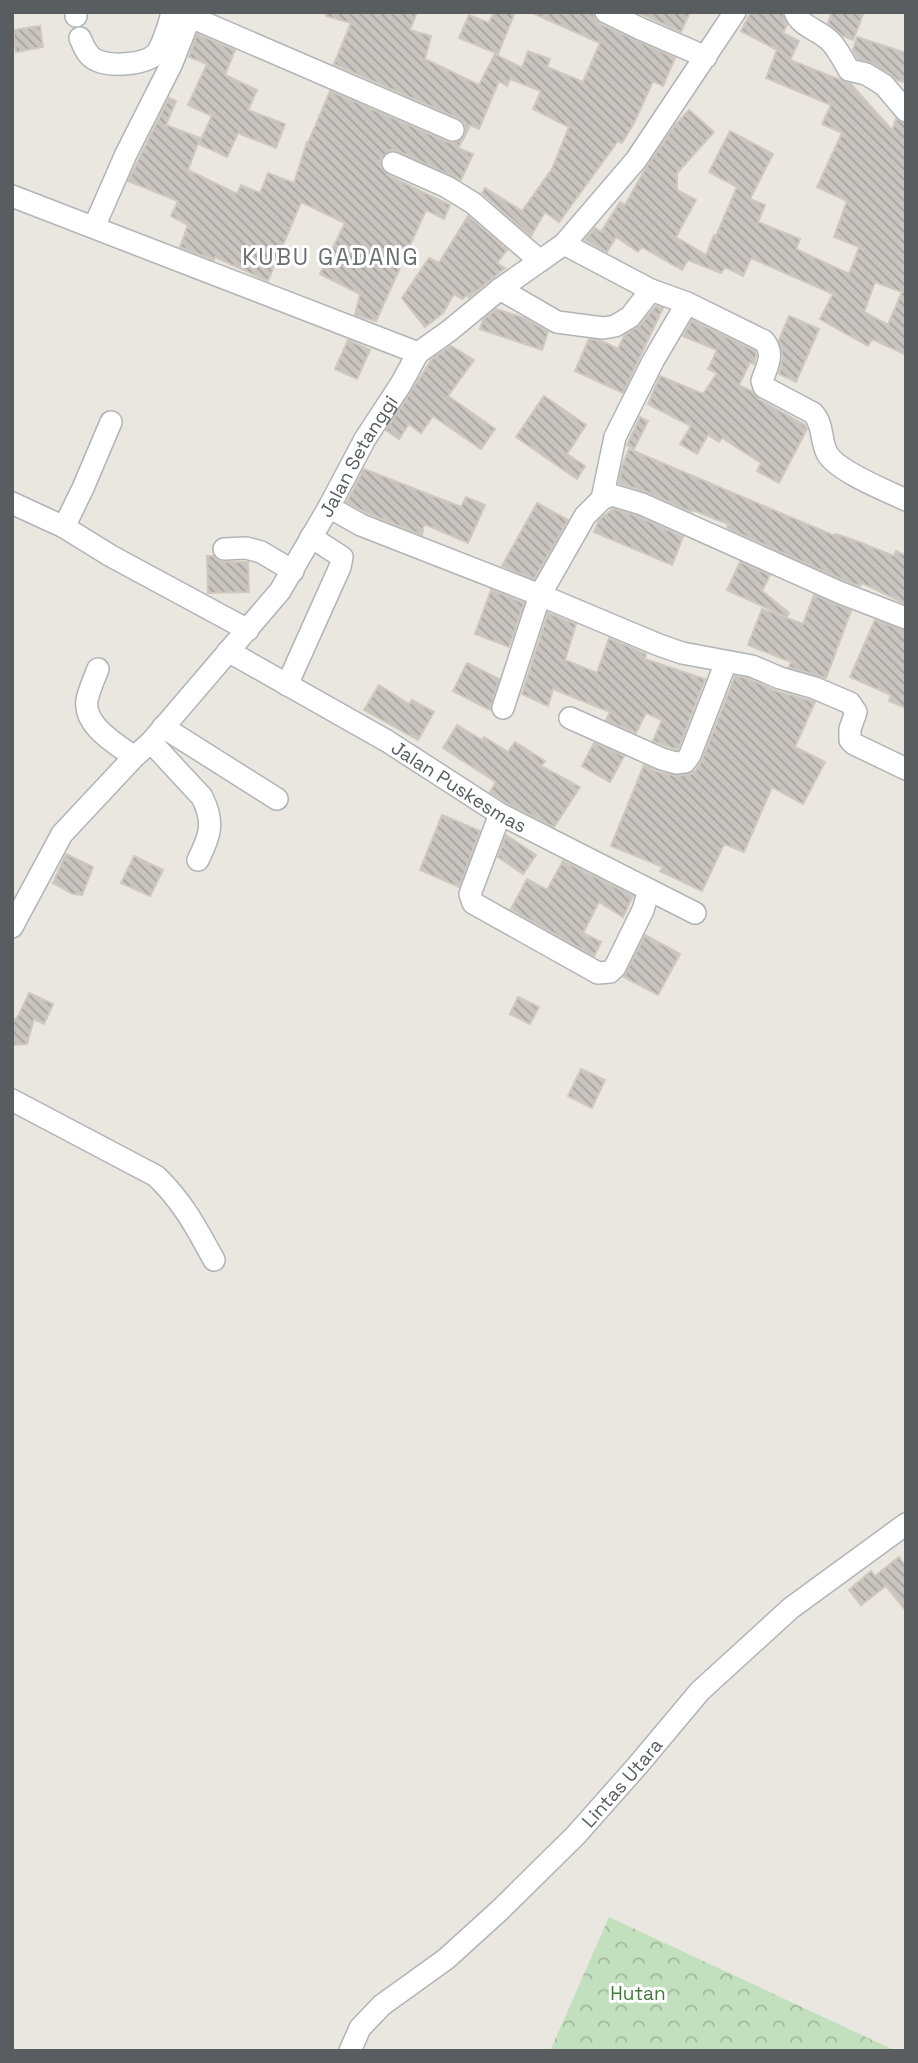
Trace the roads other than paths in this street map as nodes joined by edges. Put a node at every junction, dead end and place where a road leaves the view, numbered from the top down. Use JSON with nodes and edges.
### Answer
{"nodes":[{"id":1,"x":606,"y":12,"type":"edge"},
{"id":2,"x":735,"y":12,"type":"edge"},
{"id":3,"x":796,"y":12,"type":"edge"},
{"id":4,"x":185,"y":14,"type":"edge"},
{"id":5,"x":80,"y":38,"type":"dead end"},
{"id":6,"x":706,"y":57,"type":"junction"},
{"id":7,"x":906,"y":111,"type":"edge"},
{"id":8,"x":453,"y":130,"type":"dead end"},
{"id":9,"x":393,"y":163,"type":"dead end"},
{"id":10,"x":12,"y":196,"type":"edge"},
{"id":11,"x":94,"y":227,"type":"junction"},
{"id":12,"x":564,"y":244,"type":"junction"},
{"id":13,"x":540,"y":261,"type":"junction"},
{"id":14,"x":500,"y":289,"type":"junction"},
{"id":15,"x":651,"y":290,"type":"junction"},
{"id":16,"x":687,"y":303,"type":"junction"},
{"id":17,"x":418,"y":353,"type":"junction"},
{"id":18,"x":111,"y":422,"type":"dead end"},
{"id":19,"x":602,"y":499,"type":"junction"},
{"id":20,"x":906,"y":500,"type":"edge"},
{"id":21,"x":12,"y":503,"type":"edge"},
{"id":22,"x":329,"y":507,"type":"junction"},
{"id":23,"x":64,"y":527,"type":"junction"},
{"id":24,"x":311,"y":537,"type":"junction"},
{"id":25,"x":224,"y":549,"type":"dead end"},
{"id":26,"x":293,"y":570,"type":"junction"},
{"id":27,"x":540,"y":595,"type":"junction"},
{"id":28,"x":906,"y":618,"type":"edge"},
{"id":29,"x":248,"y":630,"type":"junction"},
{"id":30,"x":228,"y":651,"type":"junction"},
{"id":31,"x":726,"y":662,"type":"junction"},
{"id":32,"x":98,"y":669,"type":"dead end"},
{"id":33,"x":287,"y":685,"type":"junction"},
{"id":34,"x":503,"y":708,"type":"dead end"},
{"id":35,"x":569,"y":718,"type":"dead end"},
{"id":36,"x":157,"y":735,"type":"junction"},
{"id":37,"x":134,"y":757,"type":"junction"},
{"id":38,"x":906,"y":769,"type":"edge"},
{"id":39,"x":276,"y":799,"type":"dead end"},
{"id":40,"x":500,"y":814,"type":"junction"},
{"id":41,"x":198,"y":860,"type":"dead end"},
{"id":42,"x":649,"y":890,"type":"junction"},
{"id":43,"x":695,"y":913,"type":"dead end"},
{"id":44,"x":12,"y":928,"type":"edge"},
{"id":45,"x":12,"y":1100,"type":"edge"},
{"id":46,"x":214,"y":1260,"type":"dead end"},
{"id":47,"x":906,"y":1524,"type":"edge"},
{"id":48,"x":350,"y":2051,"type":"edge"}],
"edges":[{"from":1,"to":6,"type":"street"},
{"from":2,"to":6,"type":"street","name":"Jalan Setanggi"},
{"from":3,"to":7,"type":"street"},
{"from":4,"to":5,"type":"street"},
{"from":4,"to":8,"type":"street"},
{"from":4,"to":11,"type":"street"},
{"from":6,"to":12,"type":"street","name":"Jalan Setanggi"},
{"from":9,"to":13,"type":"street"},
{"from":10,"to":11,"type":"street"},
{"from":11,"to":17,"type":"street"},
{"from":12,"to":13,"type":"street","name":"Jalan Setanggi"},
{"from":12,"to":15,"type":"street"},
{"from":13,"to":14,"type":"street","name":"Jalan Setanggi"},
{"from":14,"to":15,"type":"street"},
{"from":14,"to":17,"type":"street","name":"Jalan Setanggi"},
{"from":15,"to":16,"type":"street"},
{"from":16,"to":19,"type":"street"},
{"from":16,"to":20,"type":"street"},
{"from":17,"to":22,"type":"street","name":"Jalan Setanggi"},
{"from":18,"to":23,"type":"street"},
{"from":19,"to":27,"type":"street"},
{"from":19,"to":28,"type":"street"},
{"from":21,"to":23,"type":"street"},
{"from":22,"to":24,"type":"street","name":"Jalan Setanggi"},
{"from":22,"to":27,"type":"street"},
{"from":23,"to":29,"type":"street"},
{"from":24,"to":26,"type":"street","name":"Jalan Setanggi"},
{"from":24,"to":33,"type":"street"},
{"from":25,"to":26,"type":"street"},
{"from":26,"to":29,"type":"street","name":"Jalan Setanggi"},
{"from":27,"to":31,"type":"street"},
{"from":27,"to":34,"type":"street"},
{"from":29,"to":30,"type":"street","name":"Jalan Setanggi"},
{"from":30,"to":33,"type":"street","name":"Jalan Puskesmas"},
{"from":30,"to":36,"type":"street","name":"Jalan Setanggi"},
{"from":31,"to":35,"type":"street"},
{"from":31,"to":38,"type":"street"},
{"from":32,"to":37,"type":"street"},
{"from":33,"to":40,"type":"street","name":"Jalan Puskesmas"},
{"from":36,"to":37,"type":"street","name":"Jalan Setanggi"},
{"from":36,"to":39,"type":"street"},
{"from":36,"to":41,"type":"street"},
{"from":37,"to":44,"type":"street","name":"Jalan Setanggi"},
{"from":40,"to":42,"type":"street","name":"Jalan Puskesmas"},
{"from":40,"to":42,"type":"street"},
{"from":42,"to":43,"type":"street","name":"Jalan Puskesmas"},
{"from":45,"to":46,"type":"street"},
{"from":47,"to":48,"type":"street","name":"Lintas Utara"}]}
